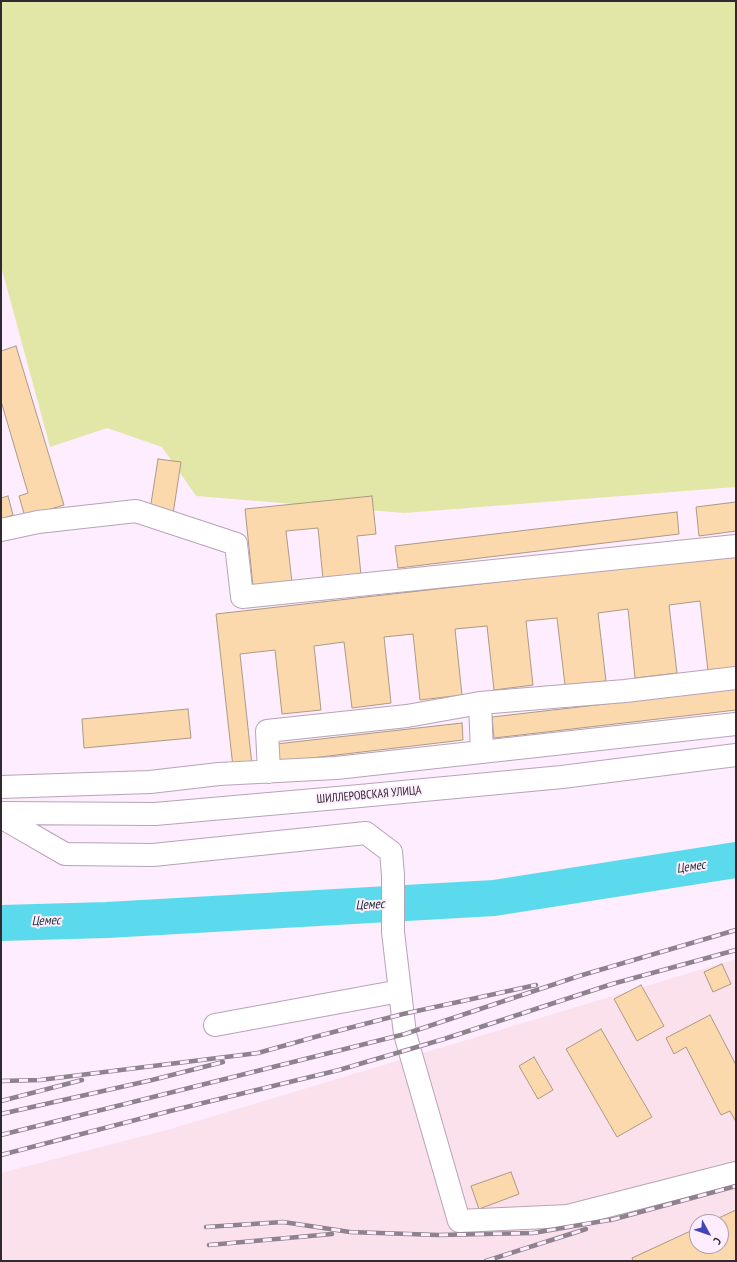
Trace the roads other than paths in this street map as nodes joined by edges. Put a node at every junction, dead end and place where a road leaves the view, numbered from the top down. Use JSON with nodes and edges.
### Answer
{"nodes":[{"id":1,"x":1,"y":530,"type":"edge"},
{"id":2,"x":736,"y":546,"type":"edge"},
{"id":3,"x":736,"y":678,"type":"edge"},
{"id":4,"x":480,"y":703,"type":"junction"},
{"id":5,"x":736,"y":724,"type":"edge"},
{"id":6,"x":482,"y":752,"type":"junction"},
{"id":7,"x":736,"y":754,"type":"edge"},
{"id":8,"x":269,"y":772,"type":"junction"},
{"id":9,"x":1,"y":787,"type":"edge"},
{"id":10,"x":1,"y":813,"type":"edge"},
{"id":11,"x":1,"y":817,"type":"edge"},
{"id":12,"x":400,"y":991,"type":"junction"},
{"id":13,"x":216,"y":1025,"type":"dead end"},
{"id":14,"x":736,"y":1173,"type":"edge"}],
"edges":[{"from":1,"to":2,"type":"street"},
{"from":3,"to":4,"type":"street"},
{"from":4,"to":6,"type":"street"},
{"from":4,"to":8,"type":"street"},
{"from":5,"to":6,"type":"street"},
{"from":6,"to":8,"type":"street"},
{"from":7,"to":10,"type":"street","name":"ШИЛЛЕРОВСКАЯ УЛИЦА"},
{"from":8,"to":9,"type":"street"},
{"from":11,"to":12,"type":"street"},
{"from":12,"to":13,"type":"street"},
{"from":12,"to":14,"type":"street"}]}
